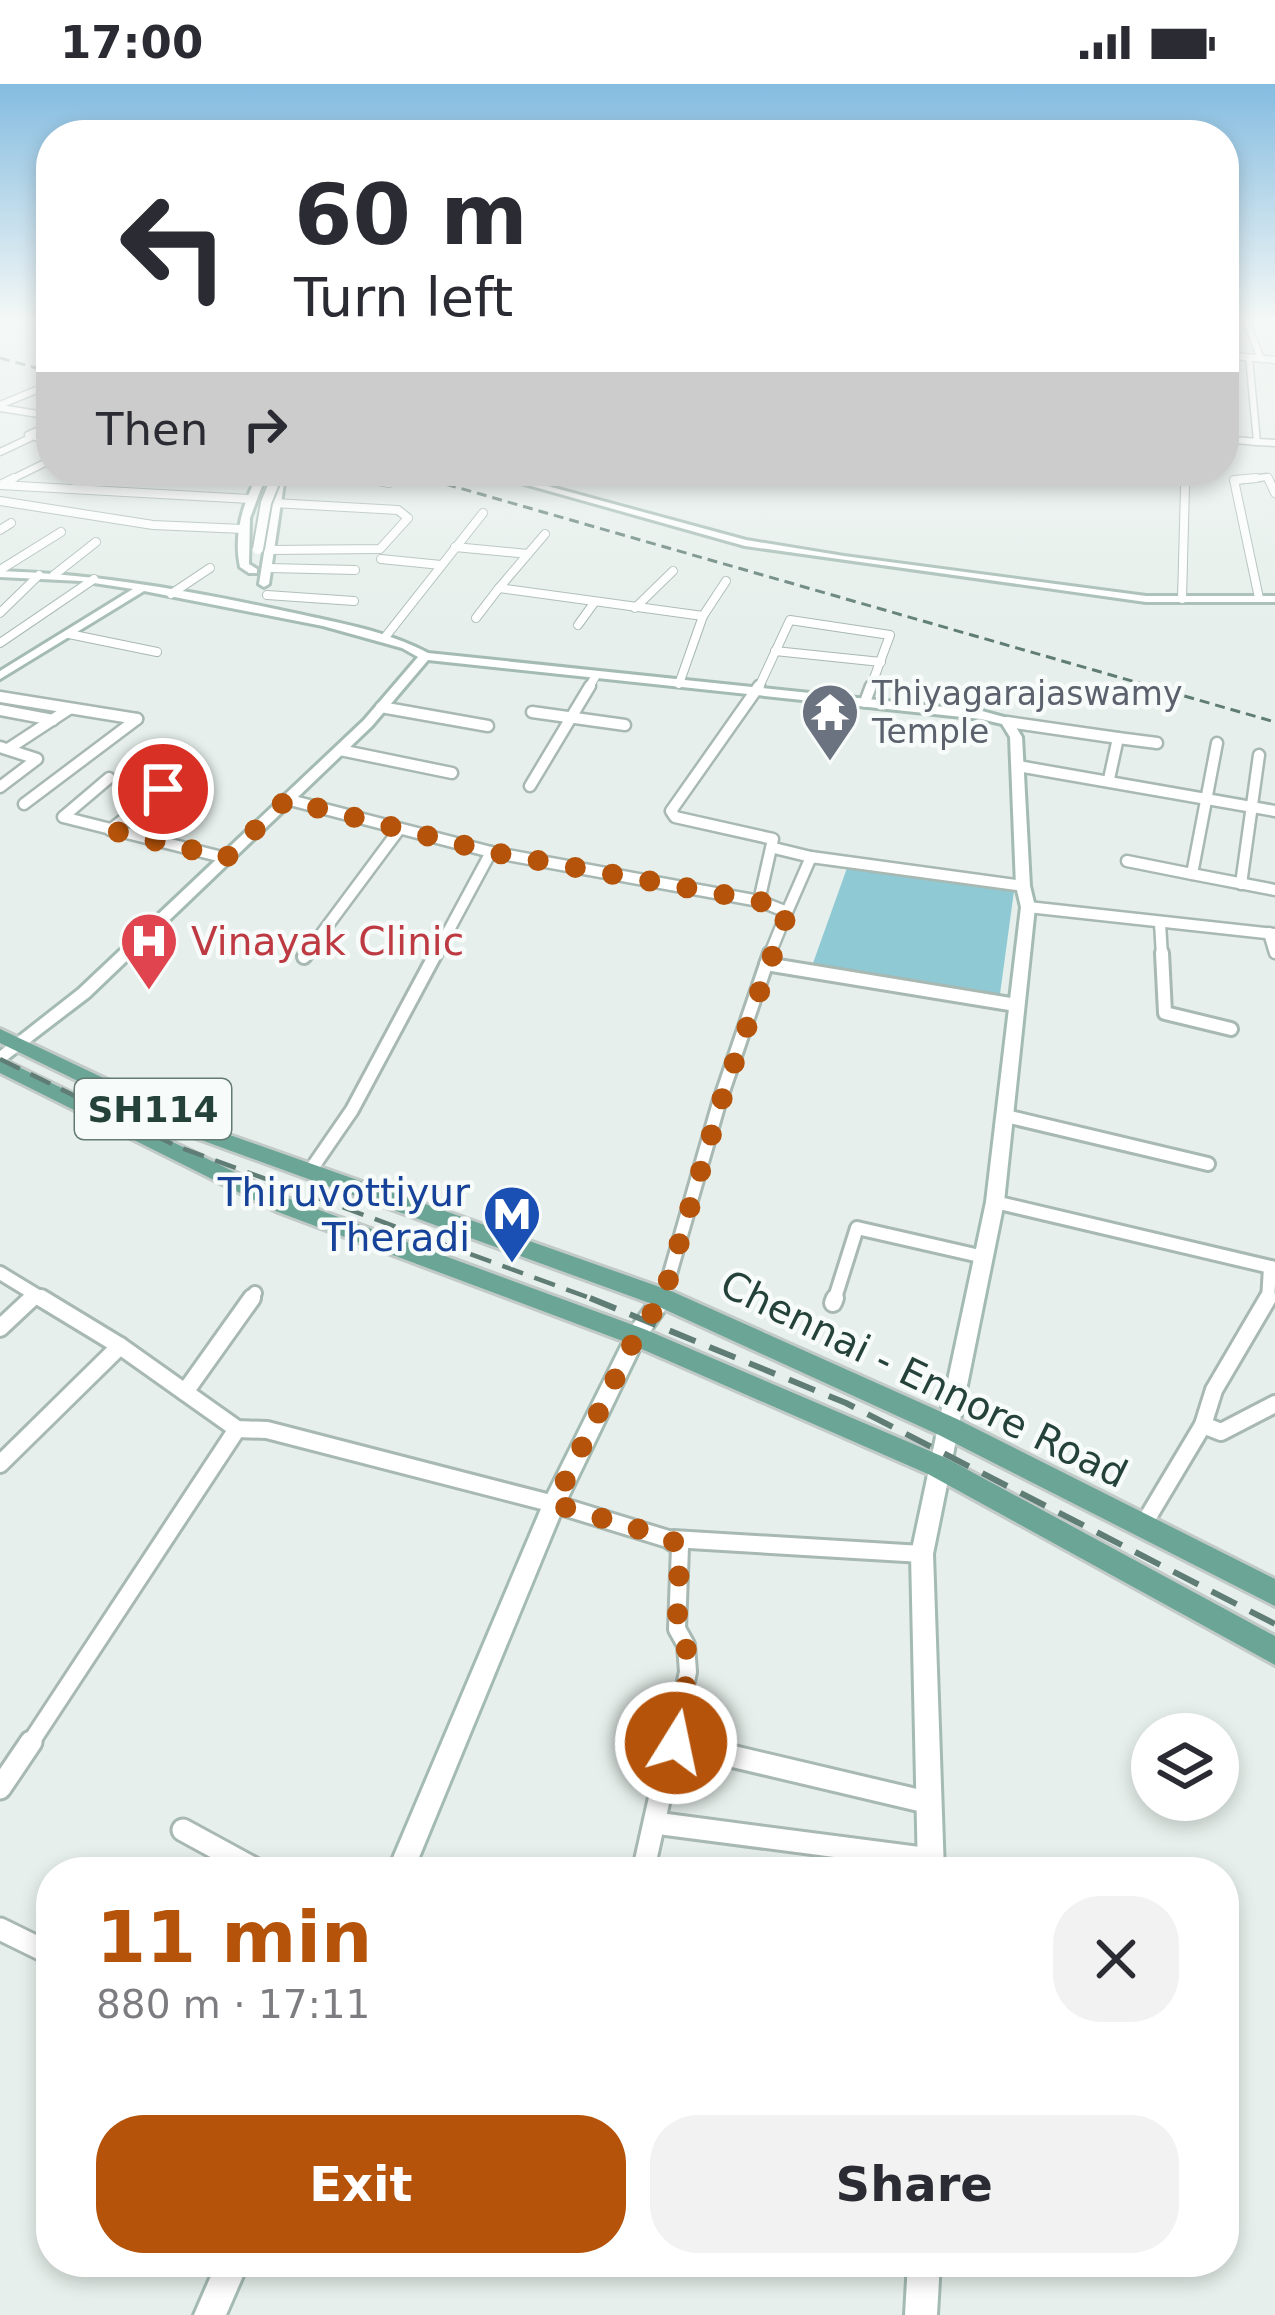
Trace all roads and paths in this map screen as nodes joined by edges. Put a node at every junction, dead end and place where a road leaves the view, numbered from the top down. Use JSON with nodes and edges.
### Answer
{"nodes":[{"id":1,"x":1256,"y":422,"type":"edge"},
{"id":2,"x":36,"y":430,"type":"edge"},
{"id":3,"x":30,"y":438,"type":"junction"},
{"id":4,"x":36,"y":439,"type":"edge"},
{"id":5,"x":1239,"y":440,"type":"edge"},
{"id":6,"x":1258,"y":442,"type":"junction"},
{"id":7,"x":1275,"y":443,"type":"edge"},
{"id":8,"x":0,"y":452,"type":"edge"},
{"id":9,"x":36,"y":467,"type":"edge"},
{"id":10,"x":1271,"y":477,"type":"edge"},
{"id":11,"x":1239,"y":480,"type":"edge"},
{"id":12,"x":257,"y":486,"type":"edge"},
{"id":13,"x":261,"y":486,"type":"edge"},
{"id":14,"x":273,"y":486,"type":"edge"},
{"id":15,"x":281,"y":486,"type":"edge"},
{"id":16,"x":537,"y":486,"type":"edge"},
{"id":17,"x":1235,"y":486,"type":"edge"},
{"id":18,"x":1185,"y":487,"type":"dead end"},
{"id":19,"x":104,"y":488,"type":"junction"},
{"id":20,"x":3,"y":493,"type":"edge"},
{"id":21,"x":1275,"y":493,"type":"edge"},
{"id":22,"x":250,"y":499,"type":"junction"},
{"id":23,"x":274,"y":503,"type":"junction"},
{"id":24,"x":483,"y":513,"type":"dead end"},
{"id":25,"x":73,"y":516,"type":"junction"},
{"id":26,"x":11,"y":524,"type":"dead end"},
{"id":27,"x":0,"y":530,"type":"edge"},
{"id":28,"x":243,"y":530,"type":"junction"},
{"id":29,"x":61,"y":532,"type":"dead end"},
{"id":30,"x":545,"y":534,"type":"dead end"},
{"id":31,"x":96,"y":542,"type":"dead end"},
{"id":32,"x":455,"y":547,"type":"junction"},
{"id":33,"x":259,"y":549,"type":"junction"},
{"id":34,"x":528,"y":554,"type":"junction"},
{"id":35,"x":381,"y":559,"type":"dead end"},
{"id":36,"x":441,"y":565,"type":"junction"},
{"id":37,"x":210,"y":568,"type":"dead end"},
{"id":38,"x":269,"y":568,"type":"junction"},
{"id":39,"x":355,"y":570,"type":"dead end"},
{"id":40,"x":254,"y":571,"type":"junction"},
{"id":41,"x":673,"y":571,"type":"dead end"},
{"id":42,"x":0,"y":572,"type":"edge"},
{"id":43,"x":38,"y":575,"type":"junction"},
{"id":44,"x":54,"y":575,"type":"junction"},
{"id":45,"x":94,"y":579,"type":"junction"},
{"id":46,"x":726,"y":581,"type":"dead end"},
{"id":47,"x":141,"y":588,"type":"junction"},
{"id":48,"x":499,"y":588,"type":"junction"},
{"id":49,"x":265,"y":589,"type":"junction"},
{"id":50,"x":172,"y":594,"type":"junction"},
{"id":51,"x":1259,"y":598,"type":"junction"},
{"id":52,"x":1182,"y":599,"type":"junction"},
{"id":53,"x":1275,"y":599,"type":"edge"},
{"id":54,"x":354,"y":602,"type":"dead end"},
{"id":55,"x":594,"y":603,"type":"junction"},
{"id":56,"x":635,"y":608,"type":"junction"},
{"id":57,"x":0,"y":613,"type":"edge"},
{"id":58,"x":272,"y":613,"type":"junction"},
{"id":59,"x":704,"y":616,"type":"junction"},
{"id":60,"x":476,"y":618,"type":"dead end"},
{"id":61,"x":578,"y":625,"type":"dead end"},
{"id":62,"x":69,"y":634,"type":"junction"},
{"id":63,"x":386,"y":636,"type":"junction"},
{"id":64,"x":0,"y":643,"type":"edge"},
{"id":65,"x":775,"y":651,"type":"junction"},
{"id":66,"x":157,"y":652,"type":"dead end"},
{"id":67,"x":425,"y":656,"type":"junction"},
{"id":68,"x":881,"y":662,"type":"junction"},
{"id":69,"x":0,"y":676,"type":"edge"},
{"id":70,"x":595,"y":677,"type":"junction"},
{"id":71,"x":679,"y":684,"type":"junction"},
{"id":72,"x":756,"y":692,"type":"junction"},
{"id":73,"x":0,"y":698,"type":"edge"},
{"id":74,"x":866,"y":702,"type":"junction"},
{"id":75,"x":381,"y":707,"type":"junction"},
{"id":76,"x":69,"y":709,"type":"junction"},
{"id":77,"x":0,"y":710,"type":"edge"},
{"id":78,"x":532,"y":712,"type":"dead end"},
{"id":79,"x":571,"y":718,"type":"junction"},
{"id":80,"x":53,"y":720,"type":"junction"},
{"id":81,"x":1007,"y":722,"type":"junction"},
{"id":82,"x":625,"y":725,"type":"dead end"},
{"id":83,"x":488,"y":726,"type":"dead end"},
{"id":84,"x":1118,"y":738,"type":"junction"},
{"id":85,"x":1157,"y":743,"type":"dead end"},
{"id":86,"x":1217,"y":743,"type":"dead end"},
{"id":87,"x":4,"y":748,"type":"edge"},
{"id":88,"x":340,"y":750,"type":"junction"},
{"id":89,"x":1258,"y":754,"type":"dead end"},
{"id":90,"x":1018,"y":766,"type":"junction"},
{"id":91,"x":452,"y":773,"type":"dead end"},
{"id":92,"x":109,"y":778,"type":"dead end"},
{"id":93,"x":1109,"y":779,"type":"junction"},
{"id":94,"x":530,"y":786,"type":"dead end"},
{"id":95,"x":0,"y":787,"type":"edge"},
{"id":96,"x":163,"y":789,"type":"dead end"},
{"id":97,"x":1209,"y":796,"type":"junction"},
{"id":98,"x":286,"y":800,"type":"junction"},
{"id":99,"x":24,"y":804,"type":"dead end"},
{"id":100,"x":1253,"y":806,"type":"junction"},
{"id":101,"x":1275,"y":811,"type":"edge"},
{"id":102,"x":110,"y":830,"type":"junction"},
{"id":103,"x":398,"y":831,"type":"junction"},
{"id":104,"x":774,"y":848,"type":"junction"},
{"id":105,"x":491,"y":852,"type":"junction"},
{"id":106,"x":811,"y":856,"type":"junction"},
{"id":107,"x":226,"y":858,"type":"junction"},
{"id":108,"x":1127,"y":861,"type":"dead end"},
{"id":109,"x":1192,"y":874,"type":"junction"},
{"id":110,"x":1241,"y":884,"type":"junction"},
{"id":111,"x":1023,"y":886,"type":"junction"},
{"id":112,"x":1275,"y":890,"type":"edge"},
{"id":113,"x":759,"y":901,"type":"junction"},
{"id":114,"x":1028,"y":907,"type":"junction"},
{"id":115,"x":788,"y":912,"type":"junction"},
{"id":116,"x":1160,"y":923,"type":"junction"},
{"id":117,"x":1272,"y":933,"type":"edge"},
{"id":118,"x":1275,"y":952,"type":"edge"},
{"id":119,"x":304,"y":957,"type":"dead end"},
{"id":120,"x":766,"y":964,"type":"junction"},
{"id":121,"x":1016,"y":1005,"type":"junction"},
{"id":122,"x":1231,"y":1029,"type":"dead end"},
{"id":123,"x":10,"y":1039,"type":"edge"},
{"id":124,"x":0,"y":1062,"type":"edge"},
{"id":125,"x":1006,"y":1116,"type":"junction"},
{"id":126,"x":1208,"y":1164,"type":"dead end"},
{"id":127,"x":310,"y":1171,"type":"junction"},
{"id":128,"x":995,"y":1202,"type":"junction"},
{"id":129,"x":985,"y":1256,"type":"junction"},
{"id":130,"x":1272,"y":1267,"type":"edge"},
{"id":131,"x":0,"y":1273,"type":"edge"},
{"id":132,"x":255,"y":1293,"type":"dead end"},
{"id":133,"x":35,"y":1294,"type":"junction"},
{"id":134,"x":663,"y":1298,"type":"junction"},
{"id":135,"x":833,"y":1303,"type":"dead end"},
{"id":136,"x":0,"y":1328,"type":"edge"},
{"id":137,"x":636,"y":1336,"type":"junction"},
{"id":138,"x":120,"y":1346,"type":"junction"},
{"id":139,"x":185,"y":1392,"type":"junction"},
{"id":140,"x":1275,"y":1404,"type":"edge"},
{"id":141,"x":1203,"y":1425,"type":"junction"},
{"id":142,"x":948,"y":1427,"type":"junction"},
{"id":143,"x":237,"y":1429,"type":"junction"},
{"id":144,"x":0,"y":1464,"type":"edge"},
{"id":145,"x":937,"y":1466,"type":"junction"},
{"id":146,"x":554,"y":1504,"type":"junction"},
{"id":147,"x":1142,"y":1527,"type":"junction"},
{"id":148,"x":668,"y":1538,"type":"junction"},
{"id":149,"x":922,"y":1554,"type":"junction"},
{"id":150,"x":1275,"y":1593,"type":"edge"},
{"id":151,"x":1275,"y":1652,"type":"edge"},
{"id":152,"x":676,"y":1743,"type":"junction"},
{"id":153,"x":0,"y":1787,"type":"edge"},
{"id":154,"x":926,"y":1802,"type":"junction"},
{"id":155,"x":655,"y":1823,"type":"junction"},
{"id":156,"x":183,"y":1830,"type":"dead end"},
{"id":157,"x":232,"y":1857,"type":"edge"},
{"id":158,"x":406,"y":1857,"type":"edge"},
{"id":159,"x":647,"y":1857,"type":"edge"},
{"id":160,"x":878,"y":1857,"type":"edge"},
{"id":161,"x":929,"y":1857,"type":"edge"},
{"id":162,"x":0,"y":1929,"type":"edge"},
{"id":163,"x":36,"y":1947,"type":"edge"},
{"id":164,"x":226,"y":2277,"type":"edge"},
{"id":165,"x":918,"y":2277,"type":"edge"},
{"id":166,"x":210,"y":2315,"type":"edge"},
{"id":167,"x":921,"y":2315,"type":"edge"}],
"edges":[{"from":1,"to":6,"type":"street"},
{"from":2,"to":3,"type":"street"},
{"from":3,"to":4,"type":"street"},
{"from":3,"to":8,"type":"street"},
{"from":5,"to":6,"type":"street"},
{"from":6,"to":7,"type":"street"},
{"from":9,"to":20,"type":"street"},
{"from":10,"to":11,"type":"street"},
{"from":10,"to":21,"type":"street"},
{"from":12,"to":22,"type":"street"},
{"from":13,"to":33,"type":"street","bridge":true},
{"from":14,"to":33,"type":"street","bridge":true},
{"from":15,"to":23,"type":"street"},
{"from":16,"to":52,"type":"street"},
{"from":17,"to":51,"type":"street"},
{"from":18,"to":52,"type":"street"},
{"from":19,"to":20,"type":"street"},
{"from":19,"to":22,"type":"street"},
{"from":19,"to":25,"type":"street"},
{"from":20,"to":25,"type":"street"},
{"from":22,"to":28,"type":"street"},
{"from":23,"to":33,"type":"street"},
{"from":23,"to":33,"type":"street"},
{"from":24,"to":32,"type":"street"},
{"from":25,"to":28,"type":"street"},
{"from":26,"to":27,"type":"street"},
{"from":28,"to":40,"type":"street"},
{"from":29,"to":42,"type":"street"},
{"from":30,"to":34,"type":"street"},
{"from":31,"to":44,"type":"street"},
{"from":32,"to":34,"type":"street"},
{"from":32,"to":36,"type":"street"},
{"from":33,"to":38,"type":"street"},
{"from":33,"to":40,"type":"street"},
{"from":33,"to":49,"type":"street"},
{"from":34,"to":48,"type":"street"},
{"from":35,"to":36,"type":"street"},
{"from":36,"to":63,"type":"street"},
{"from":37,"to":50,"type":"street"},
{"from":38,"to":39,"type":"street"},
{"from":38,"to":49,"type":"street"},
{"from":40,"to":58,"type":"street"},
{"from":41,"to":56,"type":"street"},
{"from":42,"to":43,"type":"street"},
{"from":43,"to":44,"type":"street"},
{"from":43,"to":57,"type":"street"},
{"from":44,"to":45,"type":"street"},
{"from":45,"to":47,"type":"street"},
{"from":45,"to":64,"type":"street"},
{"from":46,"to":59,"type":"street"},
{"from":47,"to":50,"type":"street"},
{"from":47,"to":62,"type":"street"},
{"from":48,"to":55,"type":"street"},
{"from":48,"to":60,"type":"street"},
{"from":49,"to":54,"type":"street"},
{"from":49,"to":58,"type":"street"},
{"from":50,"to":58,"type":"street"},
{"from":51,"to":52,"type":"street"},
{"from":51,"to":53,"type":"street"},
{"from":55,"to":56,"type":"street"},
{"from":55,"to":61,"type":"street"},
{"from":56,"to":59,"type":"street"},
{"from":58,"to":63,"type":"street"},
{"from":59,"to":71,"type":"street"},
{"from":62,"to":66,"type":"street"},
{"from":62,"to":69,"type":"street"},
{"from":63,"to":67,"type":"street"},
{"from":65,"to":68,"type":"street"},
{"from":65,"to":68,"type":"street"},
{"from":65,"to":72,"type":"street"},
{"from":67,"to":70,"type":"street"},
{"from":67,"to":75,"type":"street"},
{"from":68,"to":74,"type":"street"},
{"from":70,"to":71,"type":"street"},
{"from":70,"to":79,"type":"street"},
{"from":71,"to":72,"type":"street"},
{"from":72,"to":74,"type":"street"},
{"from":72,"to":104,"type":"street"},
{"from":73,"to":76,"type":"street"},
{"from":74,"to":81,"type":"street"},
{"from":75,"to":83,"type":"street"},
{"from":75,"to":88,"type":"street"},
{"from":76,"to":80,"type":"street"},
{"from":76,"to":99,"type":"street"},
{"from":77,"to":80,"type":"street"},
{"from":78,"to":79,"type":"street"},
{"from":79,"to":82,"type":"street"},
{"from":79,"to":94,"type":"street"},
{"from":80,"to":87,"type":"street"},
{"from":81,"to":84,"type":"street"},
{"from":81,"to":90,"type":"street"},
{"from":84,"to":85,"type":"street"},
{"from":84,"to":93,"type":"street"},
{"from":86,"to":97,"type":"street"},
{"from":87,"to":95,"type":"street"},
{"from":88,"to":91,"type":"street"},
{"from":88,"to":98,"type":"street"},
{"from":89,"to":100,"type":"street"},
{"from":90,"to":93,"type":"street"},
{"from":90,"to":111,"type":"street"},
{"from":92,"to":102,"type":"street"},
{"from":93,"to":97,"type":"street"},
{"from":96,"to":102,"type":"street"},
{"from":97,"to":100,"type":"street"},
{"from":97,"to":109,"type":"street"},
{"from":98,"to":103,"type":"street"},
{"from":98,"to":107,"type":"street"},
{"from":100,"to":101,"type":"street"},
{"from":100,"to":110,"type":"street"},
{"from":102,"to":107,"type":"street"},
{"from":103,"to":105,"type":"street"},
{"from":103,"to":119,"type":"street"},
{"from":104,"to":106,"type":"street"},
{"from":104,"to":113,"type":"street"},
{"from":105,"to":113,"type":"street"},
{"from":105,"to":127,"type":"street"},
{"from":106,"to":111,"type":"street"},
{"from":106,"to":115,"type":"street"},
{"from":107,"to":123,"type":"street"},
{"from":108,"to":109,"type":"street"},
{"from":109,"to":110,"type":"street"},
{"from":110,"to":112,"type":"street"},
{"from":111,"to":114,"type":"street"},
{"from":113,"to":115,"type":"street"},
{"from":114,"to":116,"type":"street"},
{"from":114,"to":121,"type":"street"},
{"from":115,"to":120,"type":"street"},
{"from":116,"to":117,"type":"street"},
{"from":116,"to":122,"type":"street"},
{"from":117,"to":118,"type":"street"},
{"from":120,"to":121,"type":"street"},
{"from":120,"to":134,"type":"street"},
{"from":121,"to":125,"type":"street"},
{"from":123,"to":124,"type":"street"},
{"from":123,"to":127,"type":"main road","name":"Chennai - Ennore Road","number":"SH114"},
{"from":124,"to":137,"type":"main road","name":"Chennai - Ennore Road","number":"SH114"},
{"from":125,"to":126,"type":"street"},
{"from":125,"to":128,"type":"street"},
{"from":127,"to":134,"type":"main road","name":"Chennai - Ennore Road","number":"SH114"},
{"from":128,"to":129,"type":"street"},
{"from":128,"to":130,"type":"street"},
{"from":129,"to":135,"type":"street"},
{"from":129,"to":142,"type":"street"},
{"from":130,"to":141,"type":"street"},
{"from":131,"to":133,"type":"street"},
{"from":132,"to":139,"type":"street"},
{"from":133,"to":136,"type":"street"},
{"from":133,"to":138,"type":"street"},
{"from":134,"to":137,"type":"street"},
{"from":134,"to":142,"type":"main road","name":"Chennai - Ennore Road","number":"SH114"},
{"from":137,"to":145,"type":"main road","name":"Chennai - Ennore Road","number":"SH114"},
{"from":137,"to":146,"type":"street"},
{"from":138,"to":139,"type":"street"},
{"from":138,"to":144,"type":"street"},
{"from":139,"to":143,"type":"street"},
{"from":140,"to":141,"type":"street"},
{"from":141,"to":147,"type":"street"},
{"from":142,"to":145,"type":"street"},
{"from":142,"to":147,"type":"main road","name":"Chennai - Ennore Road","number":"SH114"},
{"from":143,"to":146,"type":"street"},
{"from":143,"to":153,"type":"street"},
{"from":145,"to":149,"type":"street"},
{"from":145,"to":151,"type":"main road","name":"Chennai - Ennore Road","number":"SH114"},
{"from":146,"to":148,"type":"street"},
{"from":146,"to":158,"type":"street"},
{"from":147,"to":150,"type":"main road","name":"Chennai - Ennore Road","number":"SH114"},
{"from":148,"to":149,"type":"street"},
{"from":148,"to":152,"type":"street"},
{"from":149,"to":154,"type":"street"},
{"from":152,"to":154,"type":"street"},
{"from":152,"to":155,"type":"street"},
{"from":154,"to":161,"type":"street"},
{"from":155,"to":159,"type":"street"},
{"from":155,"to":160,"type":"street"},
{"from":156,"to":157,"type":"street"},
{"from":162,"to":163,"type":"street"},
{"from":164,"to":166,"type":"street"},
{"from":165,"to":167,"type":"street"}]}
